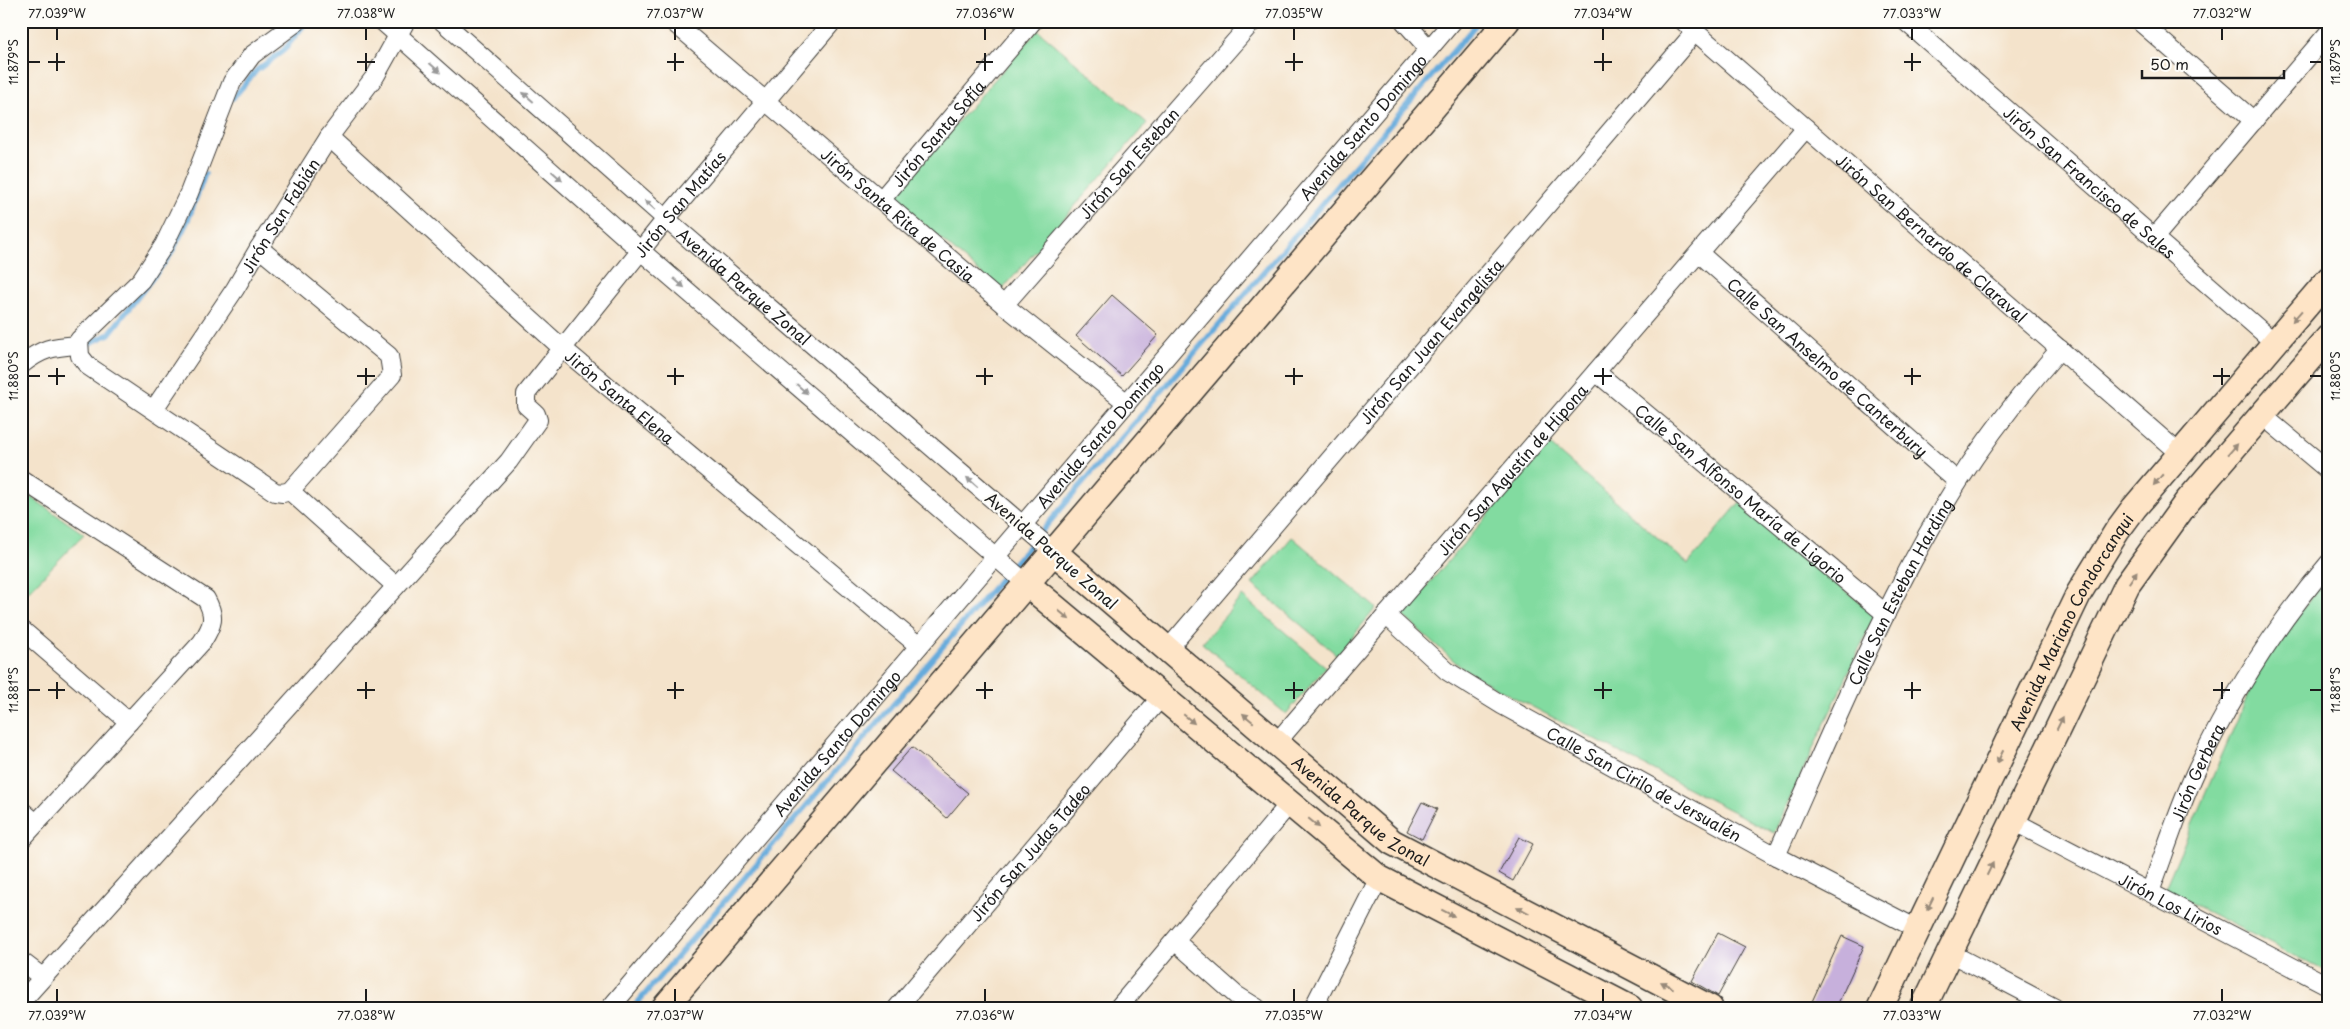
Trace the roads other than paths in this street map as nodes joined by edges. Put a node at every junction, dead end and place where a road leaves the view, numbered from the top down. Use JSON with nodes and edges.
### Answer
{"nodes":[{"id":1,"x":298,"y":21,"type":"edge"},
{"id":2,"x":382,"y":21,"type":"edge"},
{"id":3,"x":442,"y":21,"type":"edge"},
{"id":4,"x":672,"y":21,"type":"edge"},
{"id":5,"x":833,"y":21,"type":"edge"},
{"id":6,"x":1033,"y":21,"type":"edge"},
{"id":7,"x":1253,"y":21,"type":"edge"},
{"id":8,"x":1404,"y":21,"type":"edge"},
{"id":9,"x":1453,"y":21,"type":"edge"},
{"id":10,"x":1507,"y":21,"type":"edge"},
{"id":11,"x":1905,"y":21,"type":"edge"},
{"id":12,"x":2138,"y":21,"type":"edge"},
{"id":13,"x":1689,"y":26,"type":"edge"},
{"id":14,"x":402,"y":28,"type":"edge"},
{"id":15,"x":2329,"y":32,"type":"edge"},
{"id":16,"x":1429,"y":49,"type":"junction"},
{"id":17,"x":765,"y":102,"type":"junction"},
{"id":18,"x":2254,"y":121,"type":"junction"},
{"id":19,"x":1806,"y":128,"type":"junction"},
{"id":20,"x":330,"y":137,"type":"junction"},
{"id":21,"x":881,"y":200,"type":"junction"},
{"id":22,"x":666,"y":219,"type":"junction"},
{"id":23,"x":2154,"y":238,"type":"junction"},
{"id":24,"x":259,"y":248,"type":"junction"},
{"id":25,"x":641,"y":251,"type":"junction"},
{"id":26,"x":1699,"y":254,"type":"junction"},
{"id":27,"x":2329,"y":279,"type":"edge"},
{"id":28,"x":1004,"y":305,"type":"junction"},
{"id":29,"x":2329,"y":337,"type":"edge"},
{"id":30,"x":2275,"y":343,"type":"junction"},
{"id":31,"x":78,"y":345,"type":"junction"},
{"id":32,"x":562,"y":348,"type":"junction"},
{"id":33,"x":2060,"y":349,"type":"junction"},
{"id":34,"x":21,"y":365,"type":"edge"},
{"id":35,"x":1596,"y":372,"type":"junction"},
{"id":36,"x":1127,"y":403,"type":"junction"},
{"id":37,"x":154,"y":409,"type":"junction"},
{"id":38,"x":2262,"y":415,"type":"junction"},
{"id":39,"x":2180,"y":454,"type":"junction"},
{"id":40,"x":2329,"y":472,"type":"edge"},
{"id":41,"x":21,"y":478,"type":"edge"},
{"id":42,"x":1958,"y":482,"type":"junction"},
{"id":43,"x":290,"y":491,"type":"junction"},
{"id":44,"x":1022,"y":525,"type":"junction"},
{"id":45,"x":2116,"y":531,"type":"junction"},
{"id":46,"x":1054,"y":552,"type":"junction"},
{"id":47,"x":2149,"y":553,"type":"junction"},
{"id":48,"x":995,"y":557,"type":"junction"},
{"id":49,"x":2329,"y":563,"type":"edge"},
{"id":50,"x":1027,"y":584,"type":"junction"},
{"id":51,"x":396,"y":586,"type":"junction"},
{"id":52,"x":1886,"y":614,"type":"junction"},
{"id":53,"x":1386,"y":615,"type":"junction"},
{"id":54,"x":21,"y":629,"type":"edge"},
{"id":55,"x":919,"y":646,"type":"junction"},
{"id":56,"x":1168,"y":650,"type":"junction"},
{"id":57,"x":1162,"y":696,"type":"junction"},
{"id":58,"x":129,"y":722,"type":"junction"},
{"id":59,"x":1276,"y":742,"type":"junction"},
{"id":60,"x":1290,"y":803,"type":"junction"},
{"id":61,"x":21,"y":810,"type":"edge"},
{"id":62,"x":2013,"y":821,"type":"junction"},
{"id":63,"x":36,"y":823,"type":"junction"},
{"id":64,"x":21,"y":840,"type":"edge"},
{"id":65,"x":1776,"y":856,"type":"junction"},
{"id":66,"x":1379,"y":878,"type":"junction"},
{"id":67,"x":2150,"y":892,"type":"junction"},
{"id":68,"x":1917,"y":929,"type":"junction"},
{"id":69,"x":1175,"y":941,"type":"junction"},
{"id":70,"x":1950,"y":953,"type":"junction"},
{"id":71,"x":21,"y":961,"type":"edge"},
{"id":72,"x":42,"y":977,"type":"junction"},
{"id":73,"x":2329,"y":986,"type":"edge"},
{"id":74,"x":21,"y":1002,"type":"edge"},
{"id":75,"x":610,"y":1008,"type":"edge"},
{"id":76,"x":664,"y":1008,"type":"edge"},
{"id":77,"x":897,"y":1008,"type":"edge"},
{"id":78,"x":1118,"y":1008,"type":"edge"},
{"id":79,"x":1257,"y":1008,"type":"edge"},
{"id":80,"x":1313,"y":1008,"type":"edge"},
{"id":81,"x":1630,"y":1008,"type":"edge"},
{"id":82,"x":1710,"y":1008,"type":"edge"},
{"id":83,"x":1880,"y":1008,"type":"edge"},
{"id":84,"x":1923,"y":1008,"type":"edge"},
{"id":85,"x":2055,"y":1008,"type":"edge"}],
"edges":[{"from":1,"to":31,"type":"street"},
{"from":2,"to":14,"type":"street"},
{"from":22,"to":3,"type":"street","name":"Avenida Parque Zonal","one_way":true},
{"from":4,"to":17,"type":"street","name":"Jirón Santa Rita de Casia"},
{"from":5,"to":17,"type":"street","name":"Jirón San Matías"},
{"from":6,"to":21,"type":"street","name":"Jirón Santa Sofía"},
{"from":7,"to":28,"type":"street","name":"Jirón San Esteban"},
{"from":8,"to":16,"type":"street"},
{"from":9,"to":16,"type":"street","name":"Avenida Santo Domingo"},
{"from":10,"to":46,"type":"main road"},
{"from":11,"to":23,"type":"street","name":"Jirón San Francisco de Sales"},
{"from":12,"to":18,"type":"street"},
{"from":13,"to":19,"type":"street","name":"Jirón San Bernardo de Claraval"},
{"from":13,"to":56,"type":"street","name":"Jirón San Juan Evangelista"},
{"from":14,"to":20,"type":"street","name":"Jirón San Fabián"},
{"from":14,"to":25,"type":"street","one_way":true},
{"from":15,"to":18,"type":"street"},
{"from":16,"to":36,"type":"street","name":"Avenida Santo Domingo"},
{"from":17,"to":21,"type":"street","name":"Jirón Santa Rita de Casia"},
{"from":17,"to":22,"type":"street","name":"Jirón San Matías"},
{"from":18,"to":23,"type":"street"},
{"from":19,"to":26,"type":"street","name":"Jirón San Agustín de Hipona"},
{"from":19,"to":33,"type":"street","name":"Jirón San Bernardo de Claraval"},
{"from":20,"to":24,"type":"street","name":"Jirón San Fabián"},
{"from":20,"to":32,"type":"street","name":"Jirón Santa Elena"},
{"from":21,"to":28,"type":"street","name":"Jirón Santa Rita de Casia"},
{"from":22,"to":25,"type":"street","name":"Jirón San Matías"},
{"from":44,"to":22,"type":"street","name":"Avenida Parque Zonal","one_way":true},
{"from":23,"to":30,"type":"street","name":"Jirón San Francisco de Sales"},
{"from":24,"to":37,"type":"street","name":"Jirón San Fabián"},
{"from":24,"to":43,"type":"street"},
{"from":25,"to":32,"type":"street","name":"Jirón San Matías"},
{"from":25,"to":48,"type":"street","one_way":true},
{"from":26,"to":35,"type":"street","name":"Jirón San Agustín de Hipona"},
{"from":26,"to":42,"type":"street","name":"Calle San Anselmo de Canterbury"},
{"from":27,"to":30,"type":"main road","name":"Avenida Mariano Condorcanqui","one_way":true},
{"from":28,"to":36,"type":"street","name":"Jirón Santa Rita de Casia"},
{"from":29,"to":38,"type":"main road","name":"Avenida Mariano Condorcanqui"},
{"from":30,"to":39,"type":"main road","name":"Avenida Mariano Condorcanqui"},
{"from":31,"to":34,"type":"street"},
{"from":31,"to":37,"type":"street"},
{"from":32,"to":51,"type":"street","name":"Jirón San Matías"},
{"from":32,"to":55,"type":"street","name":"Jirón Santa Elena"},
{"from":33,"to":39,"type":"street","name":"Jirón San Bernardo de Claraval"},
{"from":33,"to":42,"type":"street","name":"Calle San Esteban Harding"},
{"from":35,"to":52,"type":"street","name":"Calle San Alfonso María de Ligorio"},
{"from":35,"to":53,"type":"street","name":"Jirón San Agustín de Hipona"},
{"from":36,"to":44,"type":"street","name":"Avenida Santo Domingo"},
{"from":37,"to":43,"type":"street"},
{"from":38,"to":40,"type":"street"},
{"from":47,"to":38,"type":"main road","name":"Avenida Mariano Condorcanqui","one_way":true},
{"from":39,"to":45,"type":"main road","name":"Avenida Mariano Condorcanqui","one_way":true},
{"from":41,"to":58,"type":"street"},
{"from":42,"to":52,"type":"street","name":"Calle San Esteban Harding"},
{"from":43,"to":51,"type":"street"},
{"from":44,"to":46,"type":"street","name":"Avenida Parque Zonal"},
{"from":44,"to":48,"type":"street","name":"Avenida Santo Domingo"},
{"from":45,"to":47,"type":"main road"},
{"from":45,"to":68,"type":"main road","name":"Avenida Mariano Condorcanqui","one_way":true},
{"from":46,"to":50,"type":"main road"},
{"from":46,"to":56,"type":"main road","name":"Avenida Parque Zonal"},
{"from":62,"to":47,"type":"main road","name":"Avenida Mariano Condorcanqui","one_way":true},
{"from":48,"to":50,"type":"street"},
{"from":48,"to":55,"type":"street","name":"Avenida Santo Domingo"},
{"from":49,"to":67,"type":"street","name":"Jirón Gerbera"},
{"from":50,"to":57,"type":"main road","one_way":true},
{"from":50,"to":76,"type":"main road"},
{"from":51,"to":72,"type":"street"},
{"from":52,"to":65,"type":"street","name":"Calle San Esteban Harding"},
{"from":53,"to":59,"type":"street","name":"Jirón San Agustín de Hipona"},
{"from":53,"to":65,"type":"street","name":"Calle San Cirilo de Jersualén"},
{"from":54,"to":58,"type":"street"},
{"from":55,"to":75,"type":"street","name":"Avenida Santo Domingo"},
{"from":59,"to":56,"type":"main road","name":"Avenida Parque Zonal","one_way":true},
{"from":57,"to":60,"type":"main road","one_way":true},
{"from":57,"to":77,"type":"street","name":"Jirón San Judas Tadeo"},
{"from":58,"to":63,"type":"street"},
{"from":82,"to":59,"type":"main road","name":"Avenida Parque Zonal","one_way":true},
{"from":60,"to":66,"type":"main road","one_way":true},
{"from":60,"to":69,"type":"street"},
{"from":61,"to":63,"type":"street"},
{"from":62,"to":67,"type":"street","name":"Jirón Los Lirios"},
{"from":70,"to":62,"type":"main road","name":"Avenida Mariano Condorcanqui","one_way":true},
{"from":63,"to":64,"type":"street"},
{"from":65,"to":68,"type":"street","name":"Calle San Cirilo de Jersualén"},
{"from":66,"to":80,"type":"street"},
{"from":66,"to":81,"type":"main road","one_way":true},
{"from":67,"to":73,"type":"street","name":"Jirón Los Lirios"},
{"from":68,"to":83,"type":"main road","name":"Avenida Mariano Condorcanqui"},
{"from":69,"to":78,"type":"street"},
{"from":69,"to":79,"type":"street"},
{"from":70,"to":84,"type":"main road","name":"Avenida Mariano Condorcanqui"},
{"from":70,"to":85,"type":"street"},
{"from":71,"to":72,"type":"street"},
{"from":72,"to":74,"type":"street"}]}
